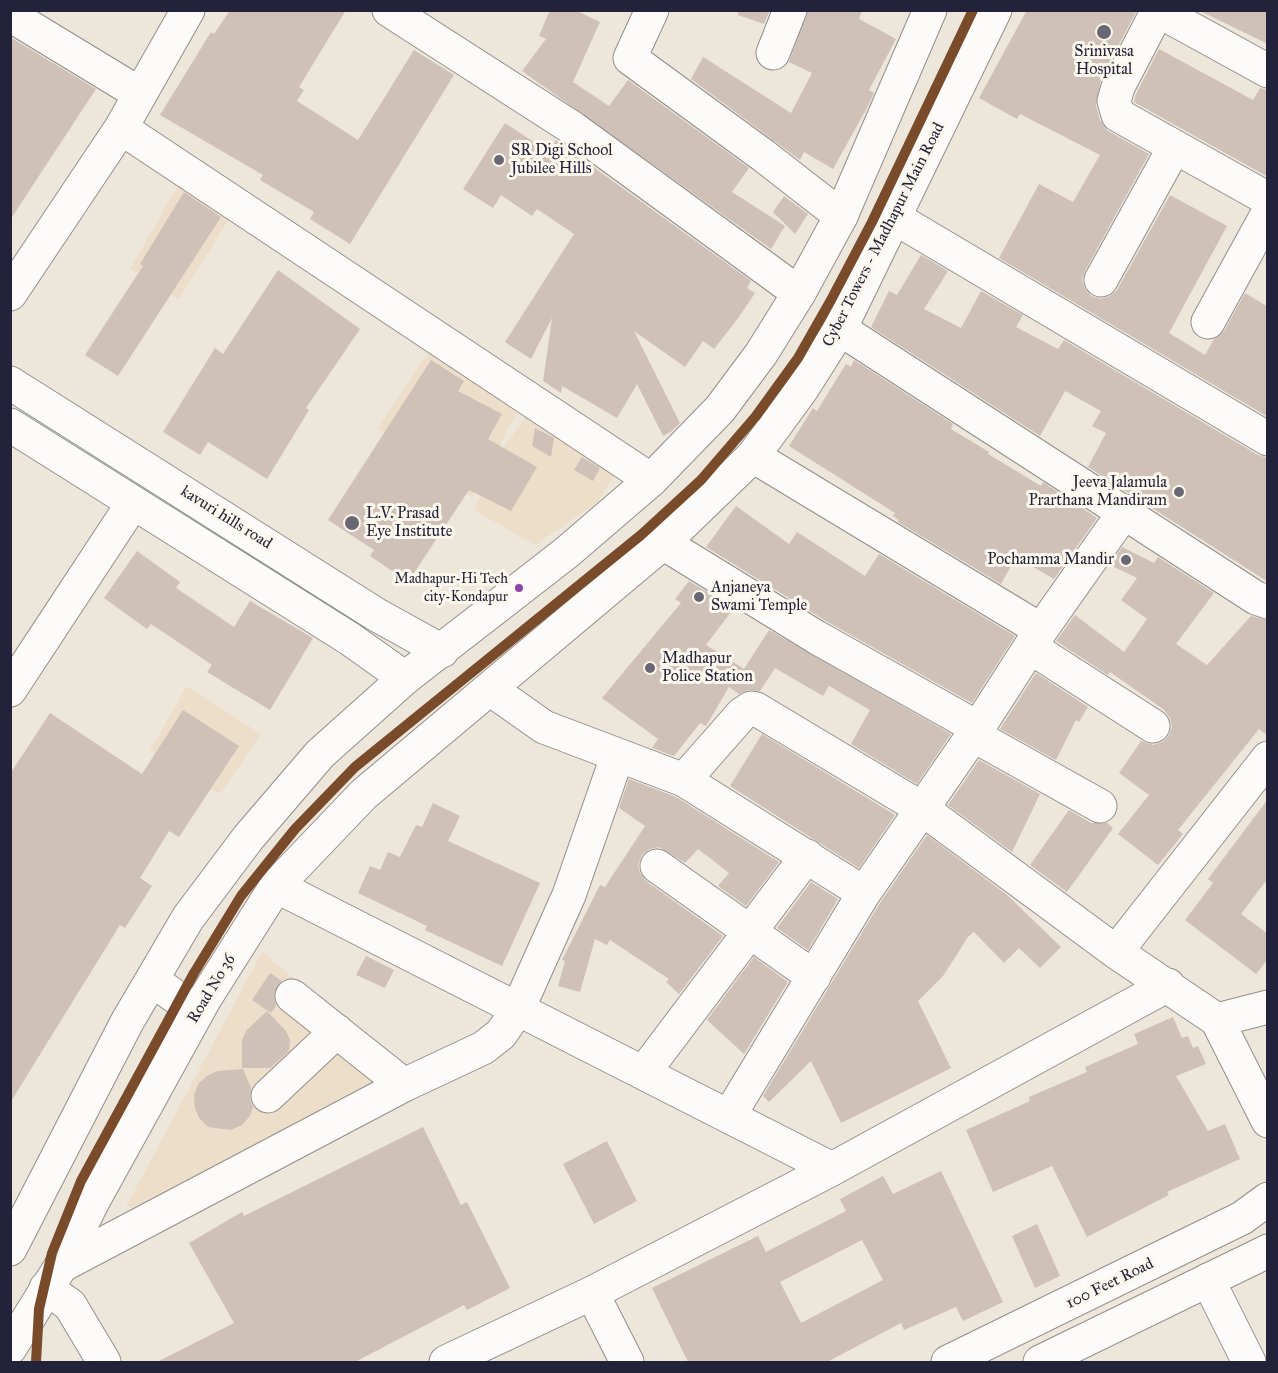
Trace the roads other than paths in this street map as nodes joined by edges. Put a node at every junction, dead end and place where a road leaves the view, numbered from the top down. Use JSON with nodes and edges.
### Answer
{"nodes":[{"id":1,"x":188,"y":10,"type":"edge"},
{"id":2,"x":389,"y":10,"type":"edge"},
{"id":3,"x":652,"y":10,"type":"edge"},
{"id":4,"x":790,"y":10,"type":"edge"},
{"id":5,"x":930,"y":10,"type":"edge"},
{"id":6,"x":995,"y":10,"type":"edge"},
{"id":7,"x":1158,"y":11,"type":"edge"},
{"id":8,"x":10,"y":15,"type":"edge"},
{"id":9,"x":773,"y":53,"type":"dead end"},
{"id":10,"x":1268,"y":71,"type":"edge"},
{"id":11,"x":140,"y":94,"type":"junction"},
{"id":12,"x":121,"y":128,"type":"junction"},
{"id":13,"x":1174,"y":148,"type":"junction"},
{"id":14,"x":1268,"y":199,"type":"edge"},
{"id":15,"x":1268,"y":213,"type":"edge"},
{"id":16,"x":841,"y":216,"type":"junction"},
{"id":17,"x":895,"y":218,"type":"junction"},
{"id":18,"x":1101,"y":280,"type":"dead end"},
{"id":19,"x":799,"y":293,"type":"junction"},
{"id":20,"x":10,"y":294,"type":"edge"},
{"id":21,"x":1208,"y":322,"type":"dead end"},
{"id":22,"x":840,"y":329,"type":"junction"},
{"id":23,"x":10,"y":383,"type":"edge"},
{"id":24,"x":10,"y":425,"type":"edge"},
{"id":25,"x":1268,"y":439,"type":"edge"},
{"id":26,"x":753,"y":456,"type":"junction"},
{"id":27,"x":651,"y":480,"type":"junction"},
{"id":28,"x":133,"y":503,"type":"junction"},
{"id":29,"x":1125,"y":511,"type":"junction"},
{"id":30,"x":663,"y":543,"type":"junction"},
{"id":31,"x":354,"y":600,"type":"junction"},
{"id":32,"x":1268,"y":602,"type":"edge"},
{"id":33,"x":336,"y":630,"type":"junction"},
{"id":34,"x":1036,"y":638,"type":"junction"},
{"id":35,"x":442,"y":651,"type":"junction"},
{"id":36,"x":405,"y":678,"type":"junction"},
{"id":37,"x":490,"y":689,"type":"junction"},
{"id":38,"x":10,"y":690,"type":"edge"},
{"id":39,"x":1153,"y":726,"type":"dead end"},
{"id":40,"x":976,"y":732,"type":"junction"},
{"id":41,"x":617,"y":757,"type":"junction"},
{"id":42,"x":1268,"y":758,"type":"edge"},
{"id":43,"x":684,"y":780,"type":"junction"},
{"id":44,"x":1100,"y":806,"type":"dead end"},
{"id":45,"x":921,"y":808,"type":"junction"},
{"id":46,"x":807,"y":856,"type":"junction"},
{"id":47,"x":657,"y":866,"type":"dead end"},
{"id":48,"x":276,"y":886,"type":"junction"},
{"id":49,"x":864,"y":893,"type":"junction"},
{"id":50,"x":751,"y":932,"type":"junction"},
{"id":51,"x":1116,"y":952,"type":"junction"},
{"id":52,"x":814,"y":977,"type":"junction"},
{"id":53,"x":152,"y":980,"type":"junction"},
{"id":54,"x":1168,"y":985,"type":"junction"},
{"id":55,"x":292,"y":996,"type":"dead end"},
{"id":56,"x":1268,"y":1007,"type":"edge"},
{"id":57,"x":518,"y":1009,"type":"junction"},
{"id":58,"x":197,"y":1012,"type":"junction"},
{"id":59,"x":1217,"y":1020,"type":"junction"},
{"id":60,"x":337,"y":1031,"type":"junction"},
{"id":61,"x":644,"y":1072,"type":"junction"},
{"id":62,"x":405,"y":1085,"type":"junction"},
{"id":63,"x":268,"y":1096,"type":"dead end"},
{"id":64,"x":729,"y":1116,"type":"junction"},
{"id":65,"x":1268,"y":1121,"type":"edge"},
{"id":66,"x":832,"y":1168,"type":"junction"},
{"id":67,"x":1268,"y":1199,"type":"edge"},
{"id":68,"x":10,"y":1249,"type":"edge"},
{"id":69,"x":1268,"y":1251,"type":"edge"},
{"id":70,"x":54,"y":1277,"type":"junction"},
{"id":71,"x":1208,"y":1280,"type":"junction"},
{"id":72,"x":592,"y":1293,"type":"junction"},
{"id":73,"x":1016,"y":1330,"type":"junction"},
{"id":74,"x":10,"y":1348,"type":"edge"},
{"id":75,"x":104,"y":1362,"type":"edge"},
{"id":76,"x":446,"y":1362,"type":"edge"},
{"id":77,"x":627,"y":1362,"type":"edge"},
{"id":78,"x":948,"y":1362,"type":"edge"},
{"id":79,"x":1033,"y":1362,"type":"edge"},
{"id":80,"x":1040,"y":1362,"type":"edge"},
{"id":81,"x":1249,"y":1362,"type":"edge"}],
"edges":[{"from":1,"to":11,"type":"street"},
{"from":2,"to":19,"type":"street"},
{"from":3,"to":16,"type":"street"},
{"from":4,"to":9,"type":"street"},
{"from":5,"to":16,"type":"street"},
{"from":6,"to":17,"type":"street","name":"Cyber Towers - Madhapur Main Road"},
{"from":7,"to":10,"type":"street"},
{"from":7,"to":13,"type":"street"},
{"from":8,"to":11,"type":"street"},
{"from":11,"to":12,"type":"street"},
{"from":12,"to":20,"type":"street"},
{"from":12,"to":27,"type":"street"},
{"from":13,"to":14,"type":"street"},
{"from":13,"to":18,"type":"street"},
{"from":15,"to":21,"type":"street"},
{"from":16,"to":19,"type":"street"},
{"from":17,"to":22,"type":"street","name":"Cyber Towers - Madhapur Main Road"},
{"from":17,"to":25,"type":"street"},
{"from":19,"to":27,"type":"street"},
{"from":22,"to":26,"type":"street","name":"Cyber Towers - Madhapur Main Road"},
{"from":22,"to":29,"type":"street"},
{"from":23,"to":31,"type":"street","name":"kavuri hills road"},
{"from":24,"to":28,"type":"street"},
{"from":26,"to":30,"type":"street","name":"Cyber Towers - Madhapur Main Road"},
{"from":26,"to":34,"type":"street"},
{"from":27,"to":35,"type":"street"},
{"from":28,"to":33,"type":"street"},
{"from":28,"to":38,"type":"street"},
{"from":29,"to":32,"type":"street"},
{"from":29,"to":34,"type":"street"},
{"from":30,"to":37,"type":"street","name":"Cyber Towers - Madhapur Main Road"},
{"from":30,"to":40,"type":"street"},
{"from":31,"to":33,"type":"street"},
{"from":31,"to":35,"type":"street","name":"kavuri hills road"},
{"from":33,"to":36,"type":"street"},
{"from":34,"to":39,"type":"street"},
{"from":34,"to":40,"type":"street"},
{"from":35,"to":36,"type":"street"},
{"from":36,"to":53,"type":"street"},
{"from":37,"to":41,"type":"street"},
{"from":37,"to":48,"type":"street","name":"Road No 36"},
{"from":40,"to":44,"type":"street"},
{"from":40,"to":45,"type":"street"},
{"from":41,"to":43,"type":"street"},
{"from":41,"to":57,"type":"street"},
{"from":42,"to":51,"type":"street"},
{"from":43,"to":45,"type":"street"},
{"from":43,"to":46,"type":"street"},
{"from":45,"to":49,"type":"street"},
{"from":45,"to":51,"type":"street"},
{"from":46,"to":49,"type":"street"},
{"from":46,"to":50,"type":"street"},
{"from":47,"to":50,"type":"street"},
{"from":48,"to":57,"type":"street"},
{"from":48,"to":58,"type":"street","name":"Road No 36"},
{"from":49,"to":52,"type":"street"},
{"from":50,"to":52,"type":"street"},
{"from":50,"to":61,"type":"street"},
{"from":51,"to":54,"type":"street"},
{"from":52,"to":64,"type":"street"},
{"from":53,"to":58,"type":"street"},
{"from":53,"to":68,"type":"street"},
{"from":54,"to":59,"type":"street"},
{"from":54,"to":66,"type":"street"},
{"from":55,"to":60,"type":"street"},
{"from":56,"to":59,"type":"street"},
{"from":57,"to":61,"type":"street"},
{"from":57,"to":62,"type":"street"},
{"from":58,"to":70,"type":"street","name":"Road No 36"},
{"from":59,"to":65,"type":"street"},
{"from":60,"to":62,"type":"street"},
{"from":60,"to":63,"type":"street"},
{"from":61,"to":64,"type":"street"},
{"from":62,"to":70,"type":"street"},
{"from":64,"to":66,"type":"street"},
{"from":66,"to":72,"type":"street"},
{"from":67,"to":73,"type":"street","name":"100 Feet Road"},
{"from":69,"to":71,"type":"street"},
{"from":70,"to":74,"type":"street","name":"Road No 36"},
{"from":70,"to":75,"type":"street"},
{"from":71,"to":80,"type":"street"},
{"from":71,"to":81,"type":"street"},
{"from":72,"to":76,"type":"street"},
{"from":72,"to":77,"type":"street"},
{"from":73,"to":78,"type":"street","name":"100 Feet Road"},
{"from":73,"to":79,"type":"street"}]}
